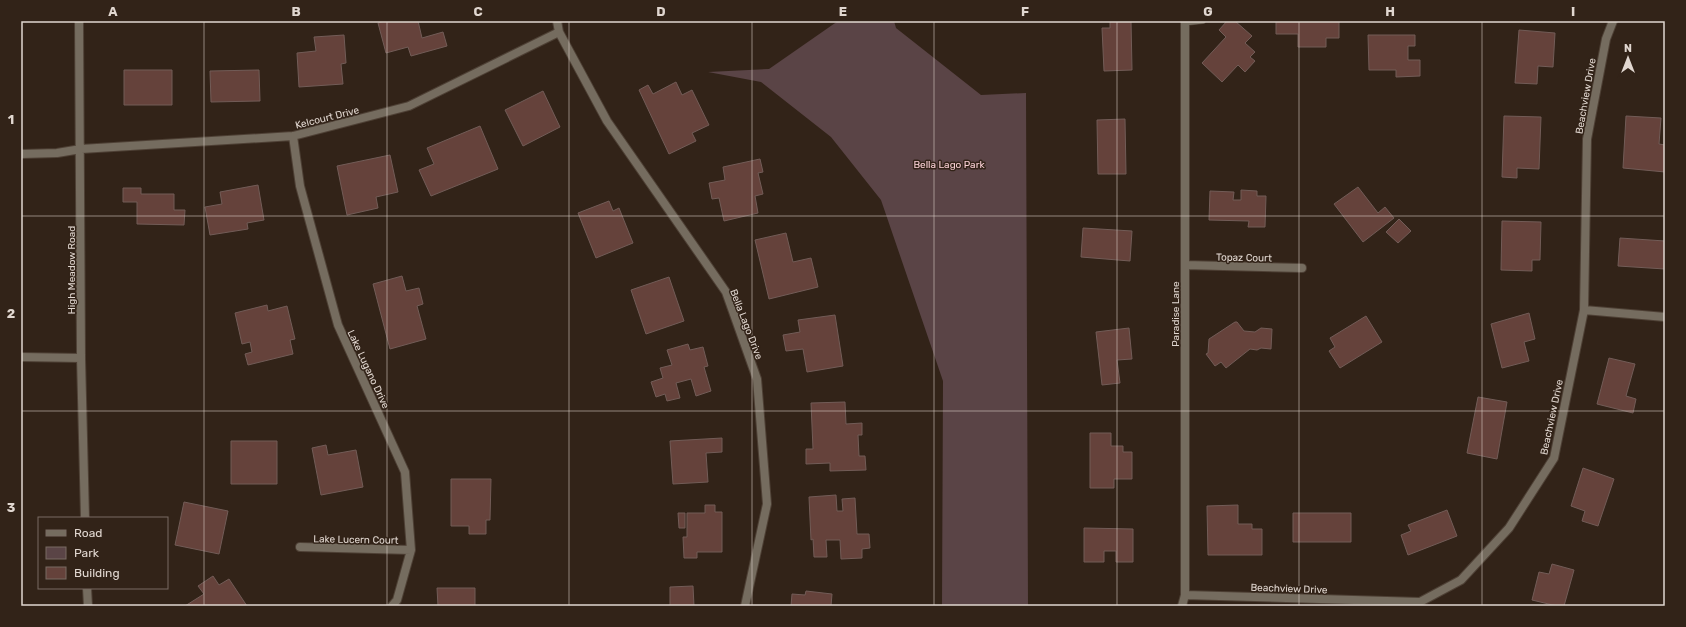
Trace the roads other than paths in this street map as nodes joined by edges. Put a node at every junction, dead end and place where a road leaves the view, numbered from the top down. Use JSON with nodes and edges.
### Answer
{"nodes":[{"id":1,"x":79,"y":21,"type":"edge"},
{"id":2,"x":557,"y":21,"type":"edge"},
{"id":3,"x":1202,"y":21,"type":"edge"},
{"id":4,"x":1613,"y":21,"type":"edge"},
{"id":5,"x":1185,"y":22,"type":"edge"},
{"id":6,"x":559,"y":32,"type":"junction"},
{"id":7,"x":294,"y":136,"type":"junction"},
{"id":8,"x":81,"y":149,"type":"junction"},
{"id":9,"x":21,"y":154,"type":"edge"},
{"id":10,"x":1185,"y":265,"type":"junction"},
{"id":11,"x":1302,"y":268,"type":"dead end"},
{"id":12,"x":1584,"y":310,"type":"junction"},
{"id":13,"x":1665,"y":317,"type":"edge"},
{"id":14,"x":21,"y":357,"type":"edge"},
{"id":15,"x":81,"y":358,"type":"junction"},
{"id":16,"x":85,"y":517,"type":"edge"},
{"id":17,"x":300,"y":547,"type":"dead end"},
{"id":18,"x":411,"y":550,"type":"junction"},
{"id":19,"x":87,"y":589,"type":"edge"},
{"id":20,"x":1185,"y":595,"type":"junction"},
{"id":21,"x":88,"y":606,"type":"edge"},
{"id":22,"x":392,"y":606,"type":"edge"},
{"id":23,"x":745,"y":606,"type":"edge"},
{"id":24,"x":1182,"y":606,"type":"edge"}],
"edges":[{"from":1,"to":8,"type":"street","name":"High Meadow Road"},
{"from":2,"to":6,"type":"street","name":"Bella Lago Drive"},
{"from":3,"to":5,"type":"lane"},
{"from":4,"to":12,"type":"street","name":"Beachview Drive"},
{"from":5,"to":10,"type":"street","name":"Paradise Lane"},
{"from":6,"to":7,"type":"street","name":"Kelcourt Drive"},
{"from":6,"to":23,"type":"street","name":"Bella Lago Drive"},
{"from":7,"to":8,"type":"street","name":"Kelcourt Drive"},
{"from":7,"to":18,"type":"street","name":"Lake Lugano Drive"},
{"from":8,"to":9,"type":"street","name":"Kelcourt Drive"},
{"from":8,"to":15,"type":"street","name":"High Meadow Road"},
{"from":10,"to":11,"type":"street","name":"Topaz Court"},
{"from":10,"to":20,"type":"street","name":"Paradise Lane"},
{"from":12,"to":13,"type":"street"},
{"from":12,"to":20,"type":"street","name":"Beachview Drive"},
{"from":14,"to":15,"type":"street"},
{"from":15,"to":16,"type":"street","name":"High Meadow Road"},
{"from":17,"to":18,"type":"street","name":"Lake Lucern Court"},
{"from":18,"to":22,"type":"street","name":"Lake Lugano Drive"},
{"from":19,"to":21,"type":"street"},
{"from":20,"to":24,"type":"street","name":"Paradise Lane"}]}
